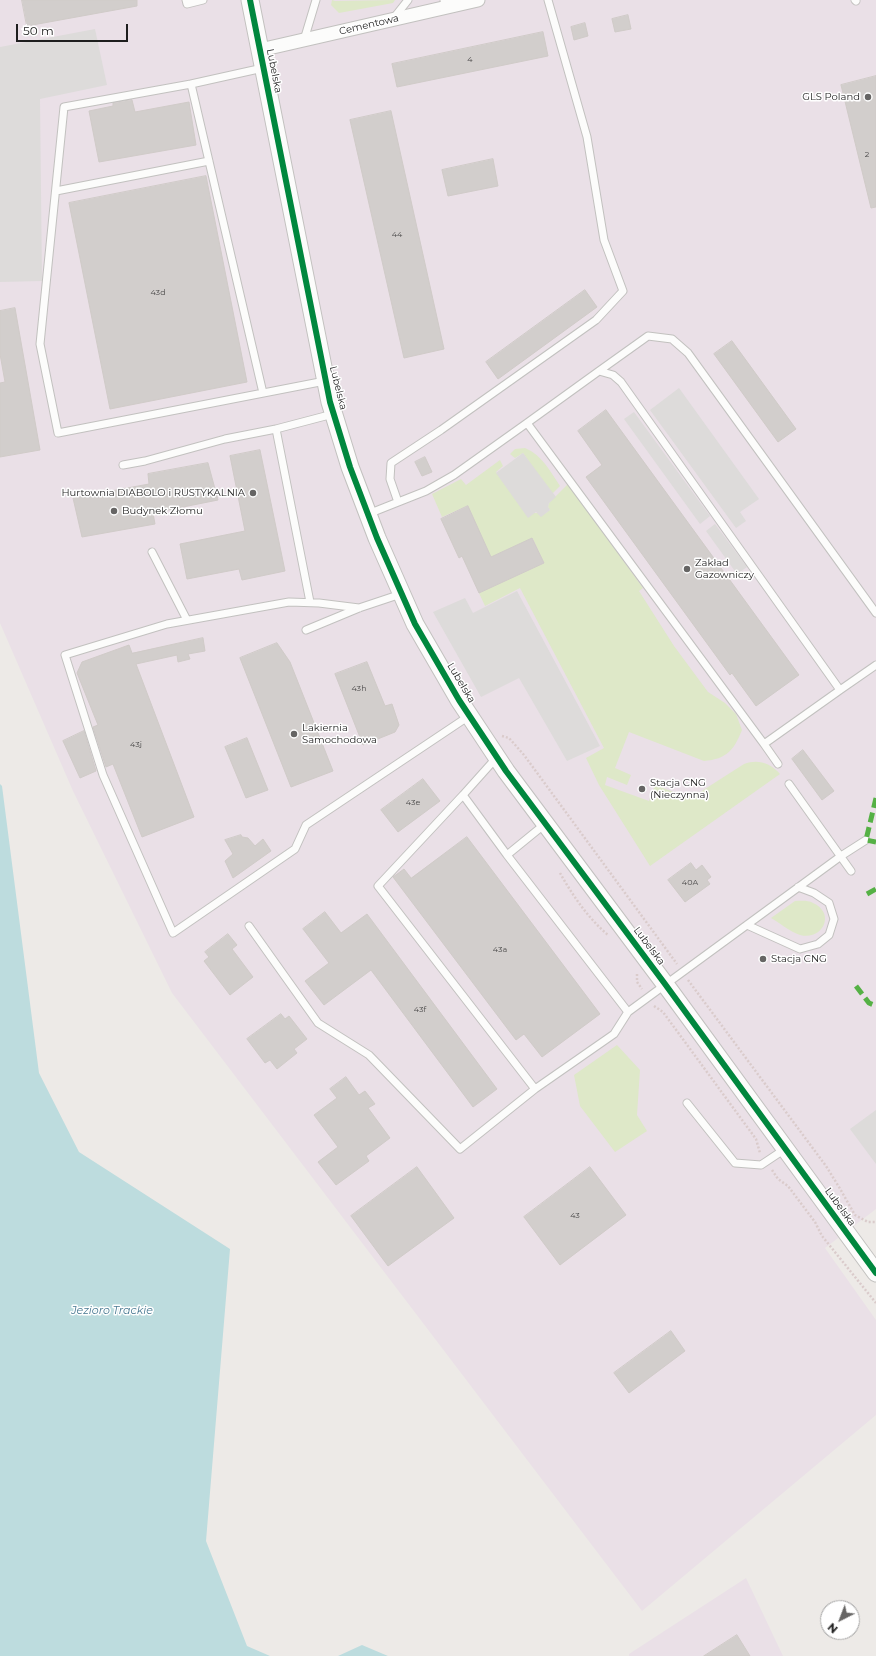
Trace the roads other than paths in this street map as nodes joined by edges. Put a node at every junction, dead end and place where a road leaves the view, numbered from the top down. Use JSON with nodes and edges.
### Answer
{"nodes":[{"id":1,"x":186,"y":0,"type":"edge"},
{"id":2,"x":203,"y":0,"type":"edge"},
{"id":3,"x":250,"y":0,"type":"edge"},
{"id":4,"x":316,"y":0,"type":"edge"},
{"id":5,"x":408,"y":0,"type":"edge"},
{"id":6,"x":444,"y":0,"type":"edge"},
{"id":7,"x":478,"y":0,"type":"edge"},
{"id":8,"x":548,"y":0,"type":"edge"},
{"id":9,"x":463,"y":1,"type":"edge"},
{"id":10,"x":392,"y":21,"type":"junction"},
{"id":11,"x":304,"y":40,"type":"junction"},
{"id":12,"x":260,"y":50,"type":"junction"},
{"id":13,"x":263,"y":68,"type":"junction"},
{"id":14,"x":191,"y":84,"type":"junction"},
{"id":15,"x":209,"y":161,"type":"junction"},
{"id":16,"x":56,"y":191,"type":"junction"},
{"id":17,"x":599,"y":371,"type":"junction"},
{"id":18,"x":325,"y":380,"type":"junction"},
{"id":19,"x":263,"y":393,"type":"junction"},
{"id":20,"x":333,"y":414,"type":"junction"},
{"id":21,"x":528,"y":423,"type":"junction"},
{"id":22,"x":276,"y":429,"type":"junction"},
{"id":23,"x":123,"y":465,"type":"dead end"},
{"id":24,"x":398,"y":502,"type":"junction"},
{"id":25,"x":368,"y":514,"type":"junction"},
{"id":26,"x":152,"y":552,"type":"dead end"},
{"id":27,"x":401,"y":594,"type":"junction"},
{"id":28,"x":310,"y":602,"type":"junction"},
{"id":29,"x":359,"y":608,"type":"junction"},
{"id":30,"x":876,"y":613,"type":"edge"},
{"id":31,"x":187,"y":620,"type":"junction"},
{"id":32,"x":306,"y":630,"type":"dead end"},
{"id":33,"x":876,"y":665,"type":"edge"},
{"id":34,"x":840,"y":690,"type":"junction"},
{"id":35,"x":469,"y":715,"type":"junction"},
{"id":36,"x":764,"y":744,"type":"junction"},
{"id":37,"x":497,"y":757,"type":"junction"},
{"id":38,"x":778,"y":764,"type":"dead end"},
{"id":39,"x":789,"y":784,"type":"dead end"},
{"id":40,"x":463,"y":795,"type":"junction"},
{"id":41,"x":545,"y":824,"type":"junction"},
{"id":42,"x":866,"y":840,"type":"dead end"},
{"id":43,"x":507,"y":855,"type":"junction"},
{"id":44,"x":840,"y":856,"type":"junction"},
{"id":45,"x":851,"y":871,"type":"dead end"},
{"id":46,"x":798,"y":887,"type":"junction"},
{"id":47,"x":747,"y":925,"type":"junction"},
{"id":48,"x":248,"y":926,"type":"dead end"},
{"id":49,"x":665,"y":984,"type":"junction"},
{"id":50,"x":628,"y":1012,"type":"junction"},
{"id":51,"x":535,"y":1089,"type":"junction"},
{"id":52,"x":687,"y":1103,"type":"dead end"},
{"id":53,"x":785,"y":1149,"type":"junction"},
{"id":54,"x":874,"y":1266,"type":"edge"}],
"edges":[{"from":1,"to":2,"type":"lane"},
{"from":3,"to":12,"type":"street","name":"Lubelska"},
{"from":4,"to":11,"type":"lane"},
{"from":5,"to":10,"type":"lane"},
{"from":6,"to":9,"type":"lane"},
{"from":7,"to":9,"type":"street","name":"Cementowa"},
{"from":8,"to":24,"type":"lane"},
{"from":9,"to":10,"type":"street","name":"Cementowa"},
{"from":10,"to":11,"type":"street","name":"Cementowa"},
{"from":11,"to":12,"type":"street","name":"Cementowa"},
{"from":12,"to":13,"type":"street","name":"Lubelska"},
{"from":13,"to":14,"type":"lane"},
{"from":13,"to":18,"type":"street","name":"Lubelska"},
{"from":14,"to":15,"type":"lane"},
{"from":14,"to":16,"type":"lane"},
{"from":15,"to":16,"type":"lane"},
{"from":15,"to":19,"type":"lane"},
{"from":16,"to":19,"type":"lane"},
{"from":17,"to":21,"type":"lane"},
{"from":17,"to":30,"type":"lane"},
{"from":17,"to":34,"type":"lane"},
{"from":18,"to":19,"type":"lane"},
{"from":18,"to":20,"type":"street","name":"Lubelska"},
{"from":20,"to":22,"type":"lane"},
{"from":20,"to":25,"type":"street","name":"Lubelska"},
{"from":21,"to":24,"type":"lane"},
{"from":21,"to":36,"type":"lane"},
{"from":22,"to":23,"type":"lane"},
{"from":22,"to":28,"type":"lane"},
{"from":24,"to":25,"type":"lane"},
{"from":25,"to":27,"type":"street","name":"Lubelska"},
{"from":26,"to":31,"type":"lane"},
{"from":27,"to":29,"type":"lane"},
{"from":27,"to":35,"type":"street","name":"Lubelska"},
{"from":28,"to":29,"type":"lane"},
{"from":28,"to":31,"type":"lane"},
{"from":29,"to":32,"type":"lane"},
{"from":31,"to":35,"type":"lane"},
{"from":33,"to":34,"type":"lane"},
{"from":34,"to":36,"type":"lane"},
{"from":35,"to":37,"type":"street","name":"Lubelska"},
{"from":36,"to":38,"type":"lane"},
{"from":37,"to":40,"type":"lane"},
{"from":37,"to":41,"type":"street","name":"Lubelska"},
{"from":39,"to":44,"type":"lane"},
{"from":40,"to":43,"type":"lane"},
{"from":40,"to":51,"type":"lane"},
{"from":41,"to":43,"type":"lane"},
{"from":41,"to":49,"type":"street","name":"Lubelska"},
{"from":42,"to":44,"type":"lane"},
{"from":43,"to":50,"type":"lane"},
{"from":44,"to":45,"type":"lane"},
{"from":44,"to":46,"type":"lane"},
{"from":46,"to":47,"type":"lane"},
{"from":46,"to":47,"type":"lane"},
{"from":47,"to":49,"type":"lane"},
{"from":48,"to":51,"type":"lane"},
{"from":49,"to":50,"type":"lane"},
{"from":49,"to":53,"type":"street","name":"Lubelska"},
{"from":50,"to":51,"type":"lane"},
{"from":52,"to":53,"type":"lane"},
{"from":53,"to":54,"type":"street","name":"Lubelska"}]}
